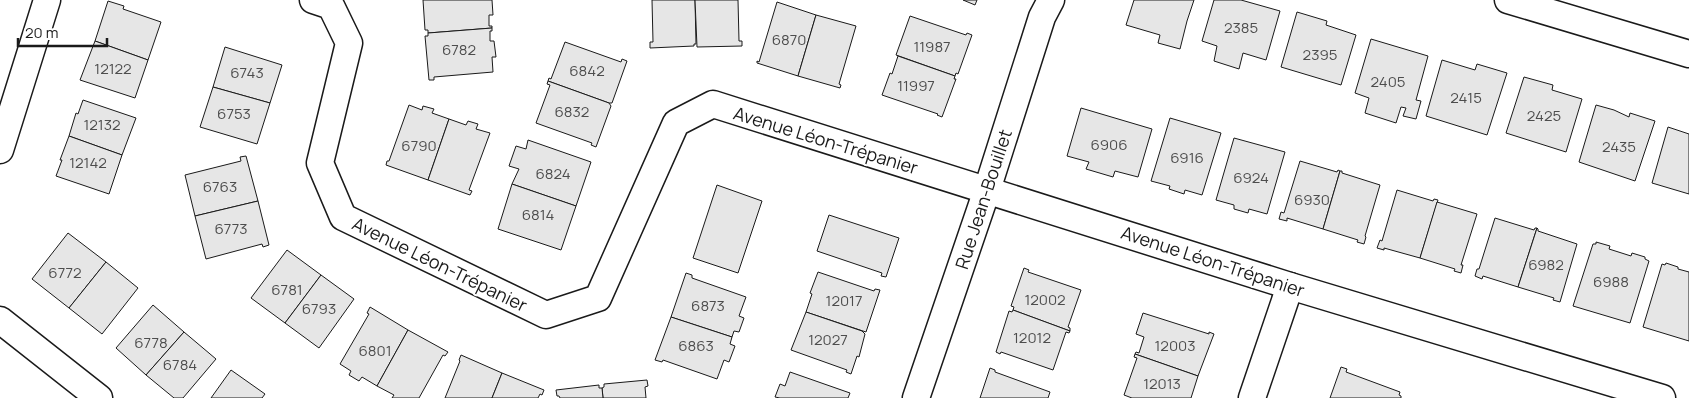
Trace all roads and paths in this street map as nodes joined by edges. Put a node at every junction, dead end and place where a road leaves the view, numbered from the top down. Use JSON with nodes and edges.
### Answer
{"nodes":[{"id":1,"x":47,"y":0,"type":"edge"},
{"id":2,"x":313,"y":0,"type":"edge"},
{"id":3,"x":1051,"y":0,"type":"edge"},
{"id":4,"x":1508,"y":0,"type":"edge"},
{"id":5,"x":1689,"y":54,"type":"edge"},
{"id":6,"x":0,"y":150,"type":"edge"},
{"id":7,"x":987,"y":190,"type":"junction"},
{"id":8,"x":1290,"y":286,"type":"junction"},
{"id":9,"x":0,"y":320,"type":"edge"},
{"id":10,"x":1611,"y":391,"type":"edge"},
{"id":11,"x":99,"y":398,"type":"edge"},
{"id":12,"x":916,"y":398,"type":"edge"},
{"id":13,"x":1252,"y":398,"type":"edge"},
{"id":14,"x":1662,"y":398,"type":"edge"}],
"edges":[{"from":1,"to":6,"type":"street"},
{"from":2,"to":7,"type":"street","name":"Avenue Léon-Trépanier"},
{"from":3,"to":7,"type":"street","name":"Rue Jean-Bouillet"},
{"from":4,"to":5,"type":"street"},
{"from":7,"to":8,"type":"street","name":"Avenue Léon-Trépanier"},
{"from":7,"to":12,"type":"street","name":"Rue Jean-Bouillet"},
{"from":8,"to":10,"type":"street","name":"Avenue Léon-Trépanier"},
{"from":8,"to":13,"type":"street"},
{"from":9,"to":11,"type":"street"},
{"from":10,"to":14,"type":"street","name":"Avenue Léon-Trépanier"}]}
